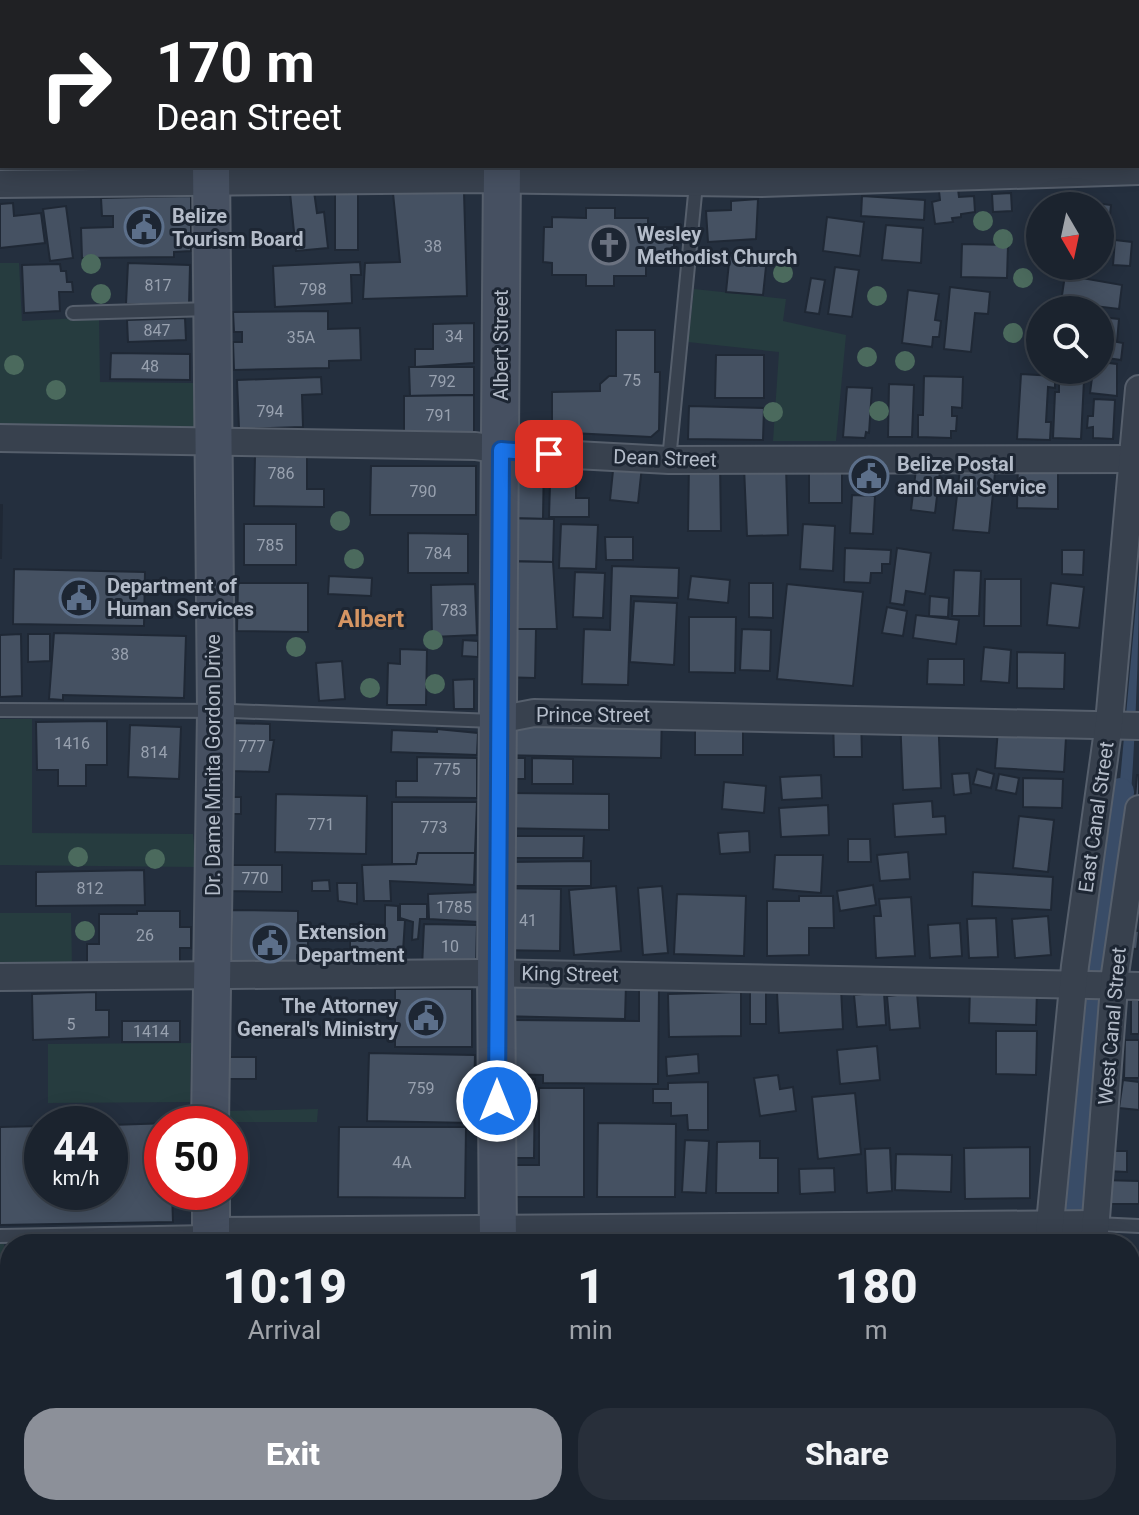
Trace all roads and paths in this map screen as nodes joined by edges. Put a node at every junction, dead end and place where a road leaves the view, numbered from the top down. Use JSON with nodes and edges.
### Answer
{"nodes":[{"id":1,"x":1139,"y":171,"type":"edge"},
{"id":2,"x":502,"y":172,"type":"edge"},
{"id":3,"x":212,"y":174,"type":"edge"},
{"id":4,"x":762,"y":175,"type":"edge"},
{"id":5,"x":0,"y":184,"type":"edge"},
{"id":6,"x":696,"y":184,"type":"junction"},
{"id":7,"x":213,"y":309,"type":"junction"},
{"id":8,"x":73,"y":313,"type":"dead end"},
{"id":9,"x":1139,"y":389,"type":"edge"},
{"id":10,"x":0,"y":438,"type":"edge"},
{"id":11,"x":214,"y":440,"type":"junction"},
{"id":12,"x":501,"y":450,"type":"junction"},
{"id":13,"x":1136,"y":459,"type":"edge"},
{"id":14,"x":669,"y":460,"type":"junction"},
{"id":15,"x":0,"y":710,"type":"edge"},
{"id":16,"x":216,"y":711,"type":"junction"},
{"id":17,"x":497,"y":720,"type":"junction"},
{"id":18,"x":1126,"y":725,"type":"edge"},
{"id":19,"x":1139,"y":809,"type":"edge"},
{"id":20,"x":496,"y":973,"type":"junction"},
{"id":21,"x":211,"y":974,"type":"junction"},
{"id":22,"x":0,"y":977,"type":"edge"},
{"id":23,"x":1102,"y":985,"type":"edge"},
{"id":24,"x":210,"y":1106,"type":"edge"},
{"id":25,"x":211,"y":1210,"type":"edge"},
{"id":26,"x":1139,"y":1226,"type":"edge"},
{"id":27,"x":1072,"y":1230,"type":"edge"},
{"id":28,"x":211,"y":1234,"type":"edge"},
{"id":29,"x":498,"y":1234,"type":"edge"},
{"id":30,"x":854,"y":1234,"type":"edge"}],
"edges":[{"from":1,"to":4,"type":"street"},
{"from":2,"to":3,"type":"street"},
{"from":2,"to":6,"type":"street"},
{"from":2,"to":12,"type":"main road","name":"Albert Street"},
{"from":3,"to":5,"type":"street"},
{"from":3,"to":7,"type":"main road","name":"Dr. Dame Minita Gordon Drive"},
{"from":4,"to":6,"type":"street"},
{"from":6,"to":14,"type":"lane"},
{"from":7,"to":8,"type":"lane"},
{"from":7,"to":11,"type":"main road","name":"Dr. Dame Minita Gordon Drive"},
{"from":9,"to":13,"type":"street","name":"East Canal Street"},
{"from":10,"to":11,"type":"street","name":"Dean Street"},
{"from":11,"to":12,"type":"street","name":"Dean Street"},
{"from":11,"to":16,"type":"main road","name":"Dr. Dame Minita Gordon Drive"},
{"from":12,"to":14,"type":"street","name":"Dean Street"},
{"from":12,"to":17,"type":"main road","name":"Albert Street"},
{"from":13,"to":14,"type":"street","name":"Dean Street"},
{"from":13,"to":18,"type":"street","name":"East Canal Street"},
{"from":15,"to":16,"type":"lane","name":"Prince Street"},
{"from":16,"to":17,"type":"lane","name":"Prince Street"},
{"from":16,"to":21,"type":"main road","name":"Dr. Dame Minita Gordon Drive"},
{"from":17,"to":18,"type":"street","name":"Prince Street"},
{"from":17,"to":20,"type":"main road","name":"Albert Street"},
{"from":18,"to":23,"type":"street","name":"East Canal Street"},
{"from":19,"to":23,"type":"street","name":"West Canal Street"},
{"from":20,"to":21,"type":"street","name":"King Street"},
{"from":20,"to":23,"type":"street","name":"King Street"},
{"from":20,"to":29,"type":"main road","name":"Albert Street"},
{"from":21,"to":22,"type":"street","name":"King Street"},
{"from":21,"to":24,"type":"main road","name":"Dr. Dame Minita Gordon Drive"},
{"from":23,"to":27,"type":"street","name":"East Canal Street"},
{"from":23,"to":27,"type":"street","name":"West Canal Street"},
{"from":25,"to":28,"type":"main road"},
{"from":26,"to":27,"type":"lane"},
{"from":27,"to":30,"type":"street"}]}
